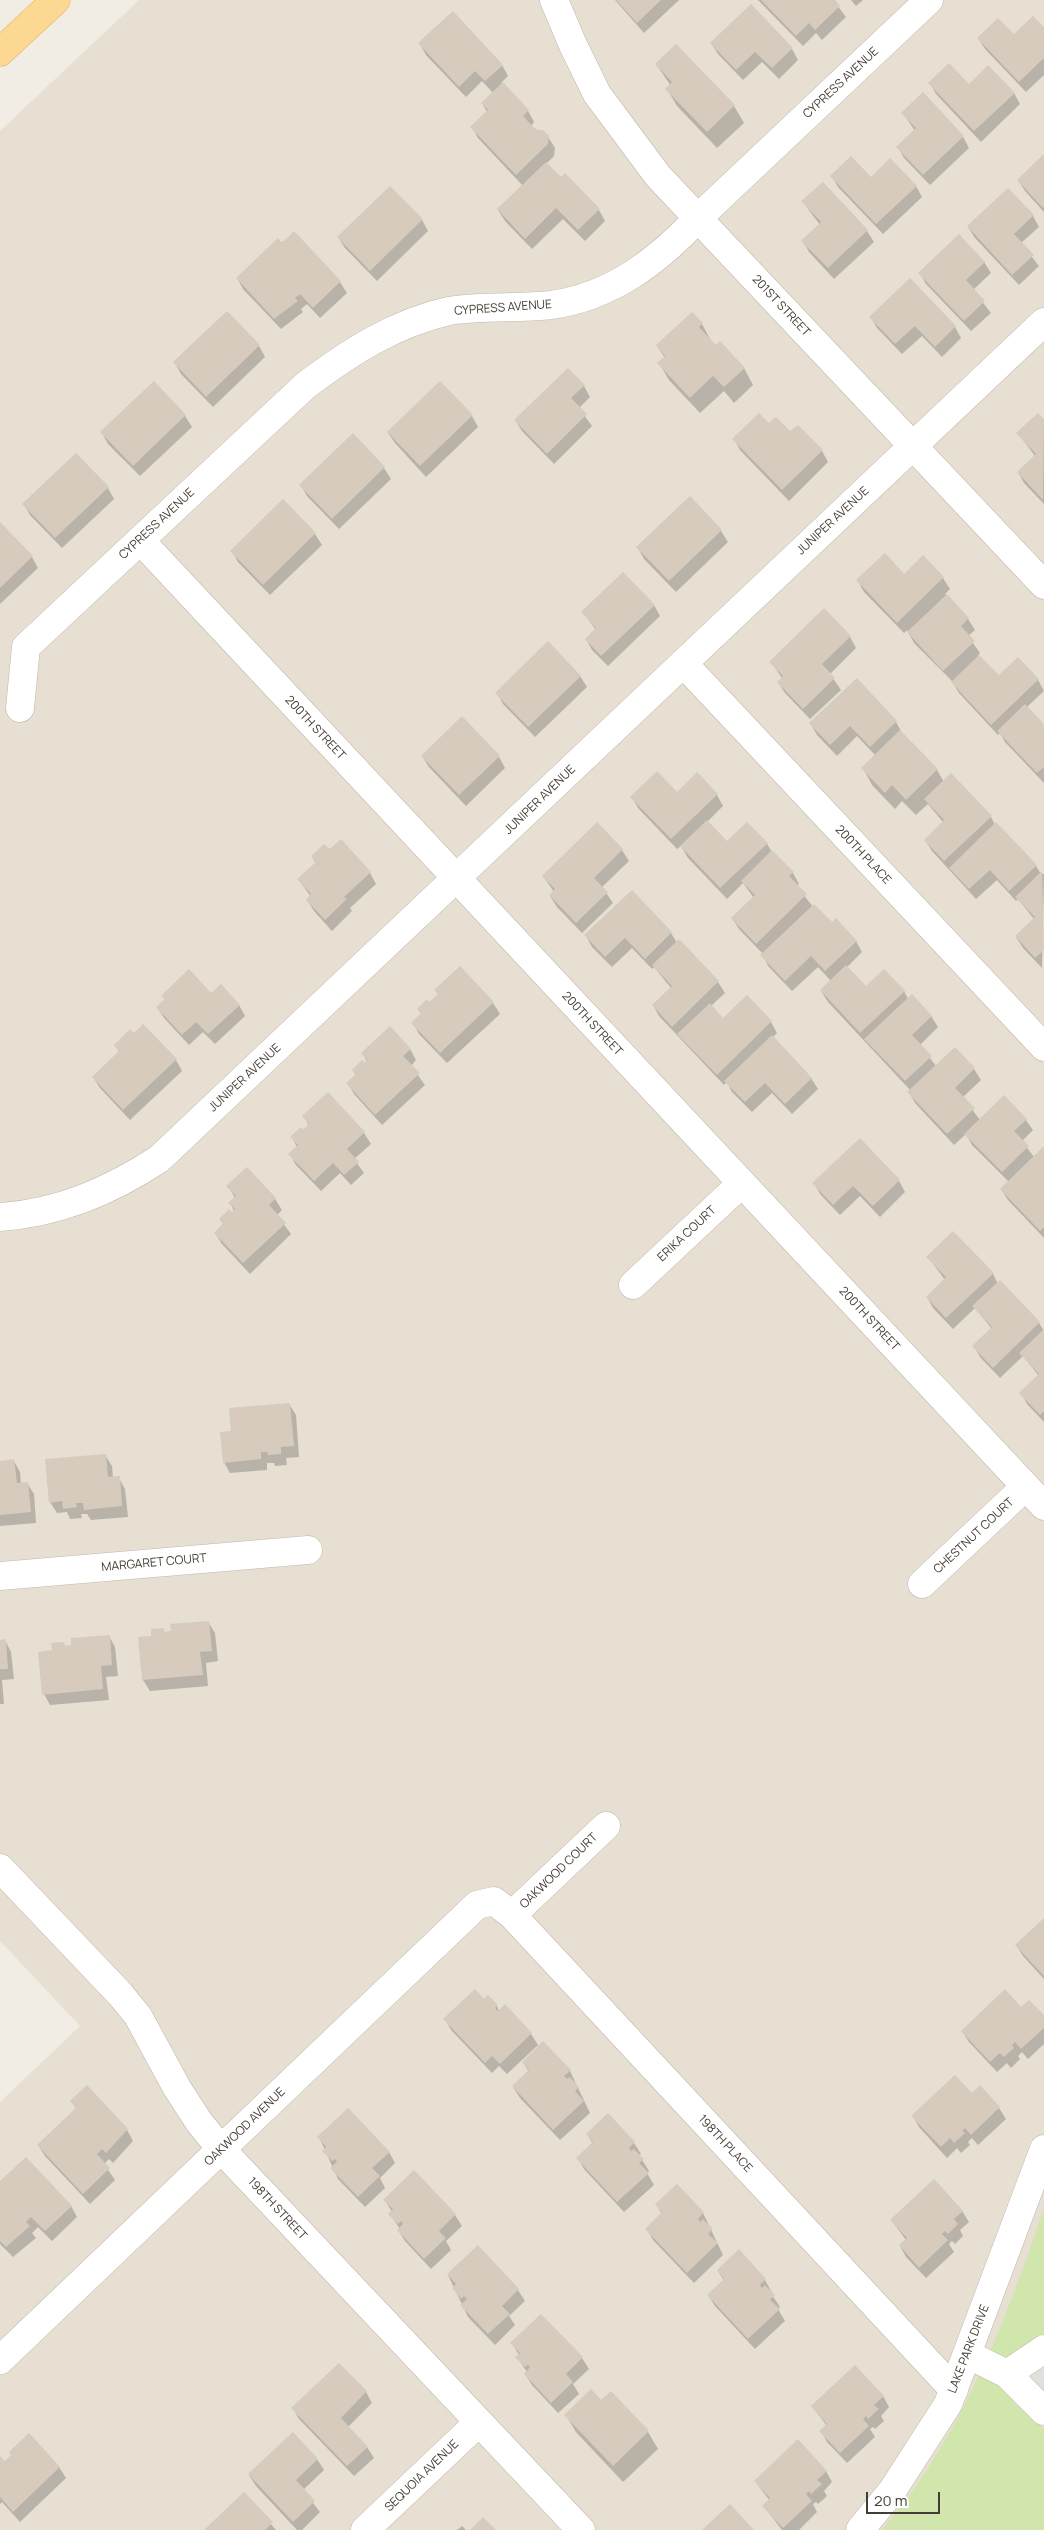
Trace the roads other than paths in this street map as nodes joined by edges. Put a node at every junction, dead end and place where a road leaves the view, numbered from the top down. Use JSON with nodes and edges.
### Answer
{"nodes":[{"id":1,"x":56,"y":0,"type":"edge"},
{"id":2,"x":554,"y":0,"type":"edge"},
{"id":3,"x":930,"y":0,"type":"edge"},
{"id":4,"x":0,"y":52,"type":"edge"},
{"id":5,"x":698,"y":218,"type":"junction"},
{"id":6,"x":1044,"y":322,"type":"edge"},
{"id":7,"x":913,"y":445,"type":"junction"},
{"id":8,"x":140,"y":540,"type":"junction"},
{"id":9,"x":1044,"y":585,"type":"edge"},
{"id":10,"x":683,"y":663,"type":"junction"},
{"id":11,"x":20,"y":708,"type":"dead end"},
{"id":12,"x":456,"y":880,"type":"junction"},
{"id":13,"x":1044,"y":1047,"type":"edge"},
{"id":14,"x":742,"y":1183,"type":"junction"},
{"id":15,"x":0,"y":1217,"type":"edge"},
{"id":16,"x":633,"y":1285,"type":"dead end"},
{"id":17,"x":1025,"y":1487,"type":"junction"},
{"id":18,"x":1044,"y":1506,"type":"edge"},
{"id":19,"x":308,"y":1550,"type":"dead end"},
{"id":20,"x":0,"y":1576,"type":"edge"},
{"id":21,"x":922,"y":1584,"type":"dead end"},
{"id":22,"x":606,"y":1826,"type":"dead end"},
{"id":23,"x":0,"y":1868,"type":"edge"},
{"id":24,"x":503,"y":1908,"type":"junction"},
{"id":25,"x":221,"y":2149,"type":"junction"},
{"id":26,"x":1044,"y":2149,"type":"edge"},
{"id":27,"x":1044,"y":2349,"type":"edge"},
{"id":28,"x":967,"y":2354,"type":"junction"},
{"id":29,"x":0,"y":2360,"type":"edge"},
{"id":30,"x":1007,"y":2374,"type":"junction"},
{"id":31,"x":954,"y":2390,"type":"junction"},
{"id":32,"x":1044,"y":2411,"type":"edge"},
{"id":33,"x":478,"y":2423,"type":"junction"},
{"id":34,"x":365,"y":2530,"type":"edge"},
{"id":35,"x":581,"y":2530,"type":"edge"},
{"id":36,"x":860,"y":2530,"type":"edge"}],
"edges":[{"from":1,"to":4,"type":"main road"},
{"from":2,"to":5,"type":"street","name":"201ST STREET"},
{"from":3,"to":5,"type":"street","name":"CYPRESS AVENUE"},
{"from":5,"to":7,"type":"street","name":"201ST STREET"},
{"from":5,"to":8,"type":"street","name":"CYPRESS AVENUE"},
{"from":6,"to":7,"type":"street","name":"JUNIPER AVENUE"},
{"from":7,"to":9,"type":"street","name":"201ST STREET"},
{"from":7,"to":10,"type":"street","name":"JUNIPER AVENUE"},
{"from":8,"to":11,"type":"street","name":"CYPRESS AVENUE"},
{"from":8,"to":12,"type":"street","name":"200TH STREET"},
{"from":10,"to":12,"type":"street","name":"JUNIPER AVENUE"},
{"from":10,"to":13,"type":"street","name":"200TH PLACE"},
{"from":12,"to":14,"type":"street","name":"200TH STREET"},
{"from":12,"to":15,"type":"street","name":"JUNIPER AVENUE"},
{"from":14,"to":16,"type":"street","name":"ERIKA COURT"},
{"from":14,"to":17,"type":"street","name":"200TH STREET"},
{"from":17,"to":18,"type":"street","name":"200TH STREET"},
{"from":17,"to":21,"type":"street","name":"CHESTNUT COURT"},
{"from":19,"to":20,"type":"street","name":"MARGARET COURT"},
{"from":22,"to":24,"type":"street","name":"OAKWOOD COURT"},
{"from":23,"to":25,"type":"street","name":"198TH STREET"},
{"from":24,"to":25,"type":"street","name":"OAKWOOD AVENUE"},
{"from":24,"to":31,"type":"street","name":"198TH PLACE"},
{"from":25,"to":29,"type":"street","name":"OAKWOOD AVENUE"},
{"from":25,"to":33,"type":"street","name":"198TH STREET"},
{"from":26,"to":28,"type":"street","name":"LAKE PARK DRIVE"},
{"from":27,"to":30,"type":"street"},
{"from":28,"to":30,"type":"street"},
{"from":28,"to":31,"type":"street","name":"LAKE PARK DRIVE"},
{"from":30,"to":32,"type":"street"},
{"from":31,"to":36,"type":"street","name":"LAKE PARK DRIVE"},
{"from":33,"to":34,"type":"street","name":"SEQUOIA AVENUE"},
{"from":33,"to":35,"type":"street","name":"198TH STREET"}]}
